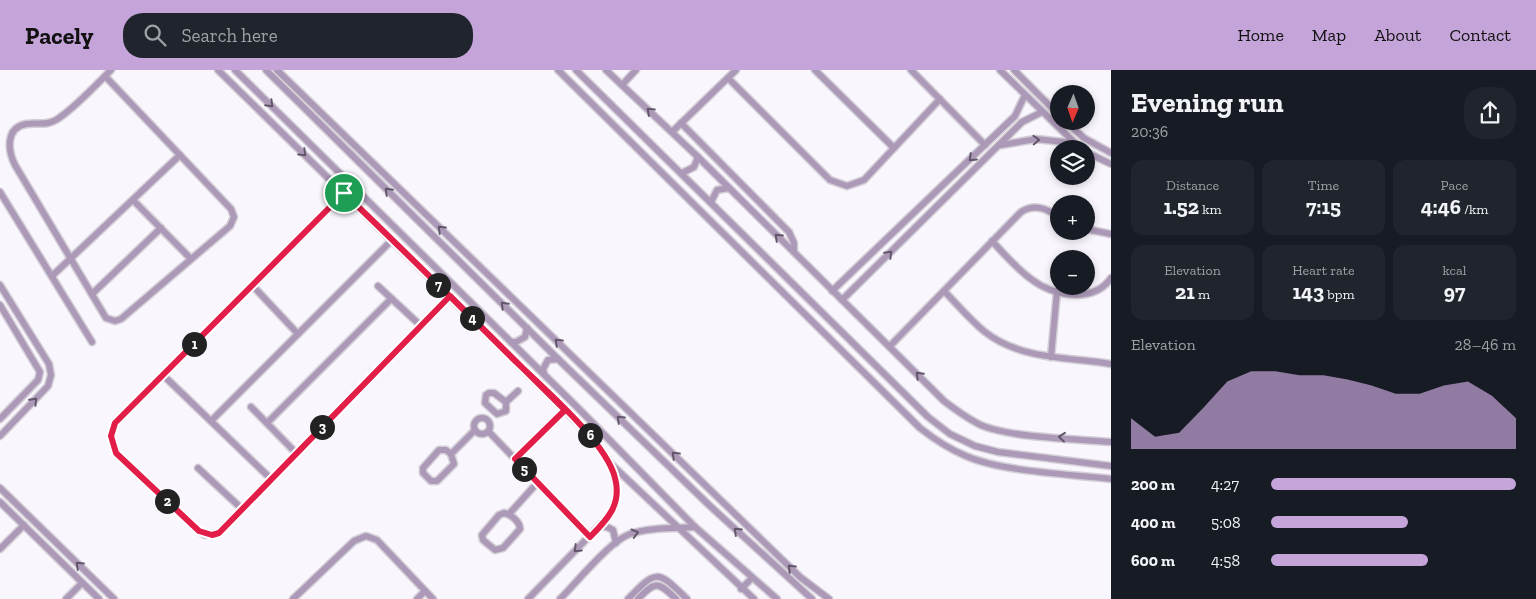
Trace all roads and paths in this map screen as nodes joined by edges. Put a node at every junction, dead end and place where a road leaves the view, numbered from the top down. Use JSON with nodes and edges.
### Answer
{"nodes":[{"id":1,"x":111,"y":70,"type":"edge"},
{"id":2,"x":218,"y":70,"type":"edge"},
{"id":3,"x":235,"y":70,"type":"edge"},
{"id":4,"x":266,"y":70,"type":"edge"},
{"id":5,"x":277,"y":70,"type":"edge"},
{"id":6,"x":558,"y":70,"type":"edge"},
{"id":7,"x":606,"y":70,"type":"edge"},
{"id":8,"x":636,"y":70,"type":"edge"},
{"id":9,"x":736,"y":70,"type":"edge"},
{"id":10,"x":815,"y":70,"type":"edge"},
{"id":11,"x":911,"y":70,"type":"edge"},
{"id":12,"x":1000,"y":70,"type":"edge"},
{"id":13,"x":1014,"y":70,"type":"edge"},
{"id":14,"x":577,"y":71,"type":"edge"},
{"id":15,"x":105,"y":76,"type":"junction"},
{"id":16,"x":728,"y":78,"type":"junction"},
{"id":17,"x":570,"y":82,"type":"junction"},
{"id":18,"x":622,"y":85,"type":"junction"},
{"id":19,"x":1025,"y":95,"type":"junction"},
{"id":20,"x":940,"y":99,"type":"junction"},
{"id":21,"x":1050,"y":106,"type":"edge"},
{"id":22,"x":1042,"y":112,"type":"junction"},
{"id":23,"x":681,"y":123,"type":"junction"},
{"id":24,"x":1075,"y":130,"type":"edge"},
{"id":25,"x":672,"y":132,"type":"junction"},
{"id":26,"x":997,"y":133,"type":"junction"},
{"id":27,"x":1070,"y":140,"type":"edge"},
{"id":28,"x":1050,"y":141,"type":"edge"},
{"id":29,"x":1002,"y":142,"type":"junction"},
{"id":30,"x":985,"y":145,"type":"junction"},
{"id":31,"x":894,"y":148,"type":"junction"},
{"id":32,"x":1111,"y":153,"type":"edge"},
{"id":33,"x":180,"y":155,"type":"junction"},
{"id":34,"x":1095,"y":156,"type":"edge"},
{"id":35,"x":698,"y":157,"type":"junction"},
{"id":36,"x":1111,"y":164,"type":"edge"},
{"id":37,"x":682,"y":173,"type":"junction"},
{"id":38,"x":729,"y":188,"type":"junction"},
{"id":39,"x":0,"y":192,"type":"edge"},
{"id":40,"x":344,"y":193,"type":"junction"},
{"id":41,"x":133,"y":200,"type":"junction"},
{"id":42,"x":711,"y":202,"type":"junction"},
{"id":43,"x":1050,"y":212,"type":"edge"},
{"id":44,"x":161,"y":228,"type":"junction"},
{"id":45,"x":1095,"y":231,"type":"edge"},
{"id":46,"x":1111,"y":234,"type":"edge"},
{"id":47,"x":392,"y":240,"type":"junction"},
{"id":48,"x":992,"y":242,"type":"junction"},
{"id":49,"x":762,"y":252,"type":"junction"},
{"id":50,"x":794,"y":252,"type":"junction"},
{"id":51,"x":71,"y":258,"type":"junction"},
{"id":52,"x":190,"y":259,"type":"junction"},
{"id":53,"x":752,"y":261,"type":"junction"},
{"id":54,"x":860,"y":264,"type":"junction"},
{"id":55,"x":870,"y":272,"type":"junction"},
{"id":56,"x":52,"y":276,"type":"junction"},
{"id":57,"x":1111,"y":278,"type":"edge"},
{"id":58,"x":0,"y":285,"type":"edge"},
{"id":59,"x":253,"y":286,"type":"junction"},
{"id":60,"x":378,"y":286,"type":"dead end"},
{"id":61,"x":1050,"y":288,"type":"edge"},
{"id":62,"x":832,"y":291,"type":"junction"},
{"id":63,"x":944,"y":291,"type":"junction"},
{"id":64,"x":1095,"y":291,"type":"edge"},
{"id":65,"x":92,"y":294,"type":"junction"},
{"id":66,"x":1057,"y":295,"type":"edge"},
{"id":67,"x":450,"y":296,"type":"junction"},
{"id":68,"x":391,"y":298,"type":"junction"},
{"id":69,"x":842,"y":300,"type":"junction"},
{"id":70,"x":1,"y":308,"type":"edge"},
{"id":71,"x":420,"y":326,"type":"junction"},
{"id":72,"x":527,"y":328,"type":"junction"},
{"id":73,"x":298,"y":334,"type":"junction"},
{"id":74,"x":92,"y":342,"type":"dead end"},
{"id":75,"x":511,"y":342,"type":"junction"},
{"id":76,"x":890,"y":346,"type":"junction"},
{"id":77,"x":1051,"y":357,"type":"junction"},
{"id":78,"x":558,"y":359,"type":"junction"},
{"id":79,"x":1111,"y":360,"type":"edge"},
{"id":80,"x":1103,"y":363,"type":"junction"},
{"id":81,"x":1111,"y":364,"type":"edge"},
{"id":82,"x":163,"y":374,"type":"junction"},
{"id":83,"x":544,"y":374,"type":"junction"},
{"id":84,"x":518,"y":391,"type":"dead end"},
{"id":85,"x":506,"y":402,"type":"junction"},
{"id":86,"x":251,"y":407,"type":"dead end"},
{"id":87,"x":492,"y":409,"type":"junction"},
{"id":88,"x":565,"y":410,"type":"junction"},
{"id":89,"x":484,"y":418,"type":"junction"},
{"id":90,"x":0,"y":419,"type":"edge"},
{"id":91,"x":211,"y":421,"type":"junction"},
{"id":92,"x":266,"y":423,"type":"junction"},
{"id":93,"x":598,"y":429,"type":"junction"},
{"id":94,"x":475,"y":430,"type":"junction"},
{"id":95,"x":489,"y":432,"type":"junction"},
{"id":96,"x":0,"y":436,"type":"edge"},
{"id":97,"x":592,"y":436,"type":"junction"},
{"id":98,"x":1111,"y":442,"type":"edge"},
{"id":99,"x":296,"y":453,"type":"junction"},
{"id":100,"x":452,"y":454,"type":"junction"},
{"id":101,"x":515,"y":459,"type":"junction"},
{"id":102,"x":1067,"y":460,"type":"junction"},
{"id":103,"x":611,"y":464,"type":"junction"},
{"id":104,"x":1111,"y":466,"type":"edge"},
{"id":105,"x":198,"y":468,"type":"dead end"},
{"id":106,"x":1065,"y":474,"type":"junction"},
{"id":107,"x":271,"y":479,"type":"junction"},
{"id":108,"x":1111,"y":479,"type":"edge"},
{"id":109,"x":538,"y":482,"type":"junction"},
{"id":110,"x":0,"y":488,"type":"edge"},
{"id":111,"x":719,"y":498,"type":"junction"},
{"id":112,"x":0,"y":502,"type":"edge"},
{"id":113,"x":710,"y":506,"type":"junction"},
{"id":114,"x":242,"y":509,"type":"junction"},
{"id":115,"x":509,"y":514,"type":"junction"},
{"id":116,"x":24,"y":525,"type":"junction"},
{"id":117,"x":601,"y":526,"type":"junction"},
{"id":118,"x":695,"y":527,"type":"junction"},
{"id":119,"x":679,"y":529,"type":"junction"},
{"id":120,"x":590,"y":537,"type":"junction"},
{"id":121,"x":616,"y":543,"type":"junction"},
{"id":122,"x":0,"y":549,"type":"edge"},
{"id":123,"x":752,"y":578,"type":"junction"},
{"id":124,"x":82,"y":583,"type":"junction"},
{"id":125,"x":741,"y":589,"type":"junction"},
{"id":126,"x":425,"y":591,"type":"junction"},
{"id":127,"x":66,"y":599,"type":"edge"},
{"id":128,"x":99,"y":599,"type":"edge"},
{"id":129,"x":114,"y":599,"type":"edge"},
{"id":130,"x":293,"y":599,"type":"edge"},
{"id":131,"x":417,"y":599,"type":"edge"},
{"id":132,"x":433,"y":599,"type":"edge"},
{"id":133,"x":528,"y":599,"type":"edge"},
{"id":134,"x":560,"y":599,"type":"edge"},
{"id":135,"x":628,"y":599,"type":"edge"},
{"id":136,"x":638,"y":599,"type":"edge"},
{"id":137,"x":676,"y":599,"type":"edge"},
{"id":138,"x":687,"y":599,"type":"edge"},
{"id":139,"x":754,"y":599,"type":"edge"},
{"id":140,"x":777,"y":599,"type":"edge"},
{"id":141,"x":812,"y":599,"type":"edge"},
{"id":142,"x":829,"y":599,"type":"edge"}],
"edges":[{"from":1,"to":15,"type":"street"},
{"from":2,"to":40,"type":"street","one_way":true},
{"from":3,"to":75,"type":"street","one_way":true},
{"from":72,"to":4,"type":"street","one_way":true},
{"from":111,"to":5,"type":"street","one_way":true},
{"from":6,"to":17,"type":"street"},
{"from":7,"to":18,"type":"street"},
{"from":8,"to":18,"type":"street"},
{"from":9,"to":16,"type":"street"},
{"from":10,"to":31,"type":"street"},
{"from":11,"to":20,"type":"street"},
{"from":12,"to":19,"type":"street"},
{"from":13,"to":21,"type":"street"},
{"from":14,"to":17,"type":"street"},
{"from":14,"to":37,"type":"street"},
{"from":15,"to":33,"type":"street"},
{"from":15,"to":51,"type":"street"},
{"from":16,"to":23,"type":"street"},
{"from":16,"to":31,"type":"street"},
{"from":17,"to":53,"type":"street"},
{"from":25,"to":18,"type":"street","one_way":true},
{"from":19,"to":22,"type":"street"},
{"from":19,"to":26,"type":"street"},
{"from":20,"to":30,"type":"street"},
{"from":20,"to":31,"type":"street"},
{"from":22,"to":27,"type":"street"},
{"from":22,"to":29,"type":"street"},
{"from":23,"to":25,"type":"street"},
{"from":23,"to":50,"type":"street"},
{"from":24,"to":32,"type":"street"},
{"from":25,"to":35,"type":"street"},
{"from":26,"to":29,"type":"street"},
{"from":26,"to":30,"type":"street"},
{"from":29,"to":28,"type":"street","one_way":true},
{"from":55,"to":29,"type":"street","one_way":true},
{"from":30,"to":54,"type":"street","one_way":true},
{"from":33,"to":41,"type":"street"},
{"from":33,"to":52,"type":"street"},
{"from":34,"to":36,"type":"street"},
{"from":35,"to":37,"type":"street"},
{"from":35,"to":38,"type":"street"},
{"from":37,"to":42,"type":"street"},
{"from":38,"to":42,"type":"street"},
{"from":50,"to":38,"type":"street","one_way":true},
{"from":39,"to":56,"type":"street"},
{"from":40,"to":47,"type":"street"},
{"from":40,"to":59,"type":"street"},
{"from":41,"to":44,"type":"street"},
{"from":41,"to":51,"type":"street"},
{"from":42,"to":49,"type":"street"},
{"from":43,"to":48,"type":"street"},
{"from":44,"to":52,"type":"street"},
{"from":44,"to":65,"type":"street"},
{"from":45,"to":46,"type":"street"},
{"from":47,"to":67,"type":"street"},
{"from":47,"to":73,"type":"street"},
{"from":48,"to":61,"type":"street"},
{"from":48,"to":63,"type":"street"},
{"from":49,"to":53,"type":"street"},
{"from":49,"to":102,"type":"street"},
{"from":50,"to":62,"type":"street"},
{"from":51,"to":56,"type":"street"},
{"from":51,"to":65,"type":"street"},
{"from":52,"to":65,"type":"street"},
{"from":53,"to":106,"type":"street"},
{"from":54,"to":55,"type":"street"},
{"from":54,"to":62,"type":"street"},
{"from":55,"to":69,"type":"street"},
{"from":56,"to":74,"type":"street"},
{"from":57,"to":64,"type":"street"},
{"from":96,"to":58,"type":"street","one_way":true},
{"from":59,"to":73,"type":"street"},
{"from":59,"to":82,"type":"street"},
{"from":60,"to":68,"type":"street"},
{"from":62,"to":69,"type":"street"},
{"from":63,"to":76,"type":"street"},
{"from":63,"to":77,"type":"street"},
{"from":66,"to":77,"type":"street"},
{"from":67,"to":71,"type":"street"},
{"from":67,"to":88,"type":"street"},
{"from":68,"to":71,"type":"street"},
{"from":68,"to":92,"type":"street"},
{"from":69,"to":76,"type":"street"},
{"from":70,"to":90,"type":"street"},
{"from":71,"to":99,"type":"street"},
{"from":72,"to":75,"type":"street"},
{"from":72,"to":78,"type":"street"},
{"from":73,"to":91,"type":"street"},
{"from":75,"to":83,"type":"street"},
{"from":98,"to":76,"type":"street","one_way":true},
{"from":77,"to":80,"type":"street"},
{"from":78,"to":83,"type":"street"},
{"from":113,"to":78,"type":"street","one_way":true},
{"from":79,"to":80,"type":"street"},
{"from":80,"to":81,"type":"street"},
{"from":82,"to":91,"type":"street"},
{"from":82,"to":114,"type":"street"},
{"from":83,"to":93,"type":"street"},
{"from":84,"to":85,"type":"street"},
{"from":85,"to":87,"type":"street"},
{"from":85,"to":87,"type":"street"},
{"from":86,"to":92,"type":"street"},
{"from":87,"to":89,"type":"street"},
{"from":88,"to":97,"type":"street"},
{"from":88,"to":101,"type":"street"},
{"from":89,"to":94,"type":"street"},
{"from":89,"to":95,"type":"street"},
{"from":91,"to":107,"type":"street"},
{"from":92,"to":99,"type":"street"},
{"from":93,"to":97,"type":"street"},
{"from":93,"to":118,"type":"street"},
{"from":94,"to":95,"type":"street"},
{"from":94,"to":100,"type":"street"},
{"from":95,"to":101,"type":"street"},
{"from":97,"to":103,"type":"street"},
{"from":99,"to":107,"type":"street"},
{"from":100,"to":100,"type":"street"},
{"from":101,"to":109,"type":"street"},
{"from":102,"to":104,"type":"street"},
{"from":102,"to":106,"type":"street"},
{"from":103,"to":117,"type":"street"},
{"from":103,"to":119,"type":"street"},
{"from":105,"to":114,"type":"street"},
{"from":106,"to":108,"type":"street"},
{"from":107,"to":114,"type":"street"},
{"from":109,"to":115,"type":"street"},
{"from":109,"to":120,"type":"street"},
{"from":129,"to":110,"type":"street","one_way":true},
{"from":111,"to":113,"type":"street"},
{"from":142,"to":111,"type":"street","one_way":true},
{"from":112,"to":116,"type":"street"},
{"from":141,"to":113,"type":"street","one_way":true},
{"from":115,"to":115,"type":"street"},
{"from":116,"to":122,"type":"street"},
{"from":116,"to":124,"type":"street"},
{"from":117,"to":120,"type":"street"},
{"from":117,"to":121,"type":"street"},
{"from":118,"to":119,"type":"street"},
{"from":118,"to":123,"type":"street"},
{"from":121,"to":119,"type":"street","one_way":true},
{"from":119,"to":125,"type":"street"},
{"from":120,"to":133,"type":"street","one_way":true},
{"from":121,"to":134,"type":"street"},
{"from":123,"to":125,"type":"street"},
{"from":123,"to":140,"type":"street"},
{"from":124,"to":127,"type":"street"},
{"from":124,"to":128,"type":"street"},
{"from":125,"to":139,"type":"street"},
{"from":126,"to":130,"type":"street"},
{"from":126,"to":131,"type":"street"},
{"from":126,"to":132,"type":"street"},
{"from":135,"to":138,"type":"street"},
{"from":136,"to":137,"type":"street"}]}
